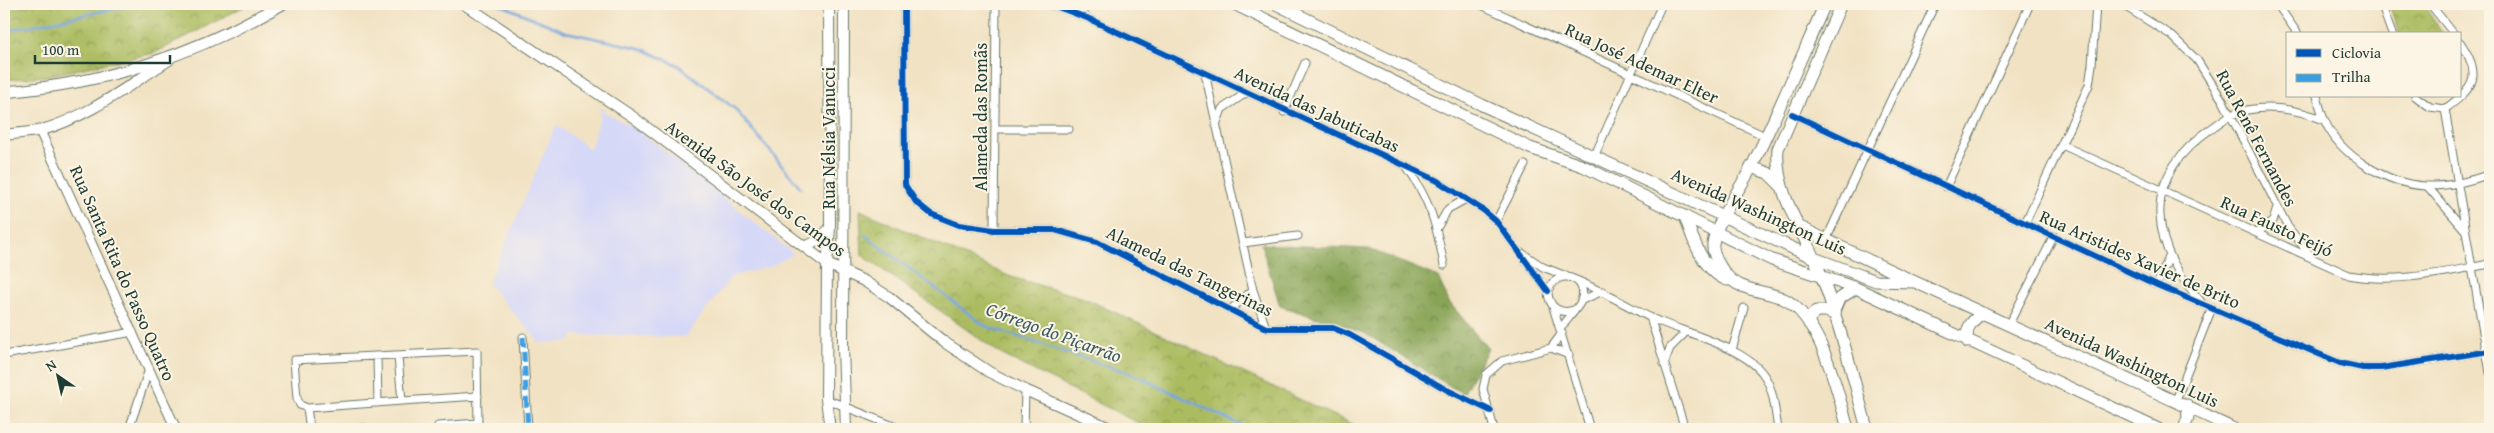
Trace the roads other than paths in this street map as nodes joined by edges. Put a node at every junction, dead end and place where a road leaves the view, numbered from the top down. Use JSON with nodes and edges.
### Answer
{"nodes":[{"id":1,"x":282,"y":4,"type":"edge"},
{"id":2,"x":464,"y":4,"type":"edge"},
{"id":3,"x":829,"y":4,"type":"edge"},
{"id":4,"x":844,"y":4,"type":"edge"},
{"id":5,"x":904,"y":4,"type":"edge"},
{"id":6,"x":996,"y":4,"type":"edge"},
{"id":7,"x":1047,"y":4,"type":"edge"},
{"id":8,"x":1076,"y":4,"type":"edge"},
{"id":9,"x":1234,"y":4,"type":"edge"},
{"id":10,"x":1276,"y":4,"type":"edge"},
{"id":11,"x":1479,"y":4,"type":"edge"},
{"id":12,"x":1662,"y":4,"type":"edge"},
{"id":13,"x":1826,"y":4,"type":"edge"},
{"id":14,"x":1841,"y":4,"type":"edge"},
{"id":15,"x":1935,"y":4,"type":"edge"},
{"id":16,"x":2030,"y":4,"type":"edge"},
{"id":17,"x":2096,"y":4,"type":"edge"},
{"id":18,"x":2121,"y":4,"type":"edge"},
{"id":19,"x":2277,"y":4,"type":"edge"},
{"id":20,"x":2381,"y":4,"type":"edge"},
{"id":21,"x":2430,"y":4,"type":"edge"},
{"id":22,"x":1058,"y":5,"type":"edge"},
{"id":23,"x":1086,"y":18,"type":"junction"},
{"id":24,"x":2297,"y":32,"type":"edge"},
{"id":25,"x":2391,"y":32,"type":"edge"},
{"id":26,"x":2452,"y":32,"type":"edge"},
{"id":27,"x":2462,"y":45,"type":"edge"},
{"id":28,"x":172,"y":58,"type":"junction"},
{"id":29,"x":1305,"y":64,"type":"dead end"},
{"id":30,"x":1205,"y":73,"type":"junction"},
{"id":31,"x":1630,"y":74,"type":"junction"},
{"id":32,"x":4,"y":92,"type":"edge"},
{"id":33,"x":1246,"y":93,"type":"junction"},
{"id":34,"x":2462,"y":95,"type":"edge"},
{"id":35,"x":2318,"y":98,"type":"edge"},
{"id":36,"x":2418,"y":98,"type":"edge"},
{"id":37,"x":2460,"y":98,"type":"edge"},
{"id":38,"x":2445,"y":109,"type":"junction"},
{"id":39,"x":1284,"y":112,"type":"junction"},
{"id":40,"x":1792,"y":114,"type":"junction"},
{"id":41,"x":2231,"y":116,"type":"junction"},
{"id":42,"x":2324,"y":120,"type":"junction"},
{"id":43,"x":1216,"y":125,"type":"junction"},
{"id":44,"x":995,"y":129,"type":"junction"},
{"id":45,"x":1068,"y":129,"type":"dead end"},
{"id":46,"x":40,"y":130,"type":"junction"},
{"id":47,"x":4,"y":135,"type":"edge"},
{"id":48,"x":1765,"y":136,"type":"junction"},
{"id":49,"x":2062,"y":145,"type":"junction"},
{"id":50,"x":1868,"y":150,"type":"junction"},
{"id":51,"x":1594,"y":157,"type":"junction"},
{"id":52,"x":1525,"y":165,"type":"dead end"},
{"id":53,"x":1751,"y":166,"type":"junction"},
{"id":54,"x":1406,"y":168,"type":"junction"},
{"id":55,"x":2490,"y":174,"type":"edge"},
{"id":56,"x":2458,"y":183,"type":"junction"},
{"id":57,"x":1946,"y":186,"type":"junction"},
{"id":58,"x":2427,"y":186,"type":"junction"},
{"id":59,"x":1782,"y":187,"type":"junction"},
{"id":60,"x":2162,"y":190,"type":"junction"},
{"id":61,"x":1466,"y":199,"type":"junction"},
{"id":62,"x":2277,"y":208,"type":"junction"},
{"id":63,"x":1725,"y":215,"type":"junction"},
{"id":64,"x":1685,"y":216,"type":"junction"},
{"id":65,"x":1496,"y":221,"type":"junction"},
{"id":66,"x":2025,"y":223,"type":"junction"},
{"id":67,"x":1800,"y":227,"type":"junction"},
{"id":68,"x":830,"y":228,"type":"junction"},
{"id":69,"x":1437,"y":228,"type":"junction"},
{"id":70,"x":994,"y":230,"type":"junction"},
{"id":71,"x":2465,"y":230,"type":"junction"},
{"id":72,"x":2257,"y":233,"type":"junction"},
{"id":73,"x":1716,"y":234,"type":"junction"},
{"id":74,"x":1298,"y":236,"type":"dead end"},
{"id":75,"x":2054,"y":236,"type":"junction"},
{"id":76,"x":1826,"y":240,"type":"junction"},
{"id":77,"x":1734,"y":242,"type":"junction"},
{"id":78,"x":1243,"y":243,"type":"junction"},
{"id":79,"x":805,"y":247,"type":"junction"},
{"id":80,"x":1518,"y":250,"type":"junction"},
{"id":81,"x":1797,"y":250,"type":"junction"},
{"id":82,"x":2169,"y":256,"type":"junction"},
{"id":83,"x":2311,"y":257,"type":"junction"},
{"id":84,"x":1814,"y":258,"type":"junction"},
{"id":85,"x":826,"y":264,"type":"junction"},
{"id":86,"x":2490,"y":264,"type":"edge"},
{"id":87,"x":1444,"y":265,"type":"dead end"},
{"id":88,"x":2471,"y":267,"type":"junction"},
{"id":89,"x":844,"y":272,"type":"junction"},
{"id":90,"x":1568,"y":277,"type":"junction"},
{"id":91,"x":1823,"y":278,"type":"junction"},
{"id":92,"x":1576,"y":280,"type":"junction"},
{"id":93,"x":1734,"y":282,"type":"junction"},
{"id":94,"x":1915,"y":282,"type":"junction"},
{"id":95,"x":2157,"y":284,"type":"junction"},
{"id":96,"x":1856,"y":288,"type":"junction"},
{"id":97,"x":1253,"y":290,"type":"junction"},
{"id":98,"x":1548,"y":291,"type":"junction"},
{"id":99,"x":1604,"y":291,"type":"junction"},
{"id":100,"x":1582,"y":300,"type":"junction"},
{"id":101,"x":2204,"y":305,"type":"junction"},
{"id":102,"x":1553,"y":307,"type":"junction"},
{"id":103,"x":1744,"y":308,"type":"dead end"},
{"id":104,"x":2212,"y":308,"type":"junction"},
{"id":105,"x":1230,"y":310,"type":"junction"},
{"id":106,"x":1573,"y":310,"type":"junction"},
{"id":107,"x":1834,"y":313,"type":"junction"},
{"id":108,"x":1982,"y":314,"type":"junction"},
{"id":109,"x":1650,"y":317,"type":"junction"},
{"id":110,"x":1809,"y":324,"type":"junction"},
{"id":111,"x":2009,"y":324,"type":"junction"},
{"id":112,"x":1266,"y":328,"type":"junction"},
{"id":113,"x":1561,"y":331,"type":"junction"},
{"id":114,"x":133,"y":332,"type":"junction"},
{"id":115,"x":1685,"y":333,"type":"junction"},
{"id":116,"x":523,"y":338,"type":"dead end"},
{"id":117,"x":1968,"y":342,"type":"junction"},
{"id":118,"x":1551,"y":348,"type":"junction"},
{"id":119,"x":1732,"y":350,"type":"junction"},
{"id":120,"x":2488,"y":351,"type":"edge"},
{"id":121,"x":4,"y":355,"type":"edge"},
{"id":122,"x":1569,"y":355,"type":"junction"},
{"id":123,"x":377,"y":357,"type":"junction"},
{"id":124,"x":398,"y":357,"type":"junction"},
{"id":125,"x":1664,"y":364,"type":"junction"},
{"id":126,"x":149,"y":369,"type":"junction"},
{"id":127,"x":2490,"y":373,"type":"edge"},
{"id":128,"x":1025,"y":390,"type":"junction"},
{"id":129,"x":478,"y":396,"type":"junction"},
{"id":130,"x":826,"y":399,"type":"junction"},
{"id":131,"x":2176,"y":400,"type":"junction"},
{"id":132,"x":402,"y":401,"type":"junction"},
{"id":133,"x":378,"y":403,"type":"junction"},
{"id":134,"x":844,"y":404,"type":"junction"},
{"id":135,"x":2187,"y":406,"type":"junction"},
{"id":136,"x":307,"y":408,"type":"junction"},
{"id":137,"x":1491,"y":411,"type":"junction"},
{"id":138,"x":438,"y":426,"type":"dead end"},
{"id":139,"x":478,"y":426,"type":"edge"},
{"id":140,"x":829,"y":427,"type":"edge"},
{"id":141,"x":364,"y":428,"type":"edge"},
{"id":142,"x":129,"y":429,"type":"edge"},
{"id":143,"x":176,"y":429,"type":"edge"},
{"id":144,"x":310,"y":429,"type":"edge"},
{"id":145,"x":353,"y":429,"type":"edge"},
{"id":146,"x":528,"y":429,"type":"edge"},
{"id":147,"x":846,"y":429,"type":"edge"},
{"id":148,"x":901,"y":429,"type":"edge"},
{"id":149,"x":1024,"y":429,"type":"edge"},
{"id":150,"x":1112,"y":429,"type":"edge"},
{"id":151,"x":1494,"y":429,"type":"edge"},
{"id":152,"x":1590,"y":429,"type":"edge"},
{"id":153,"x":1685,"y":429,"type":"edge"},
{"id":154,"x":1778,"y":429,"type":"edge"},
{"id":155,"x":1848,"y":429,"type":"edge"},
{"id":156,"x":1867,"y":429,"type":"edge"},
{"id":157,"x":2158,"y":429,"type":"edge"},
{"id":158,"x":2184,"y":429,"type":"edge"},
{"id":159,"x":2234,"y":429,"type":"edge"}],
"edges":[{"from":1,"to":28,"type":"main road"},
{"from":2,"to":79,"type":"main road","name":"Avenida São José dos Campos"},
{"from":3,"to":68,"type":"main road","name":"Rua Nélsia Vanucci"},
{"from":4,"to":89,"type":"main road","name":"Rua Nélsia Vanucci"},
{"from":5,"to":70,"type":"street","name":"Alameda das Tangerinas"},
{"from":6,"to":44,"type":"street","name":"Alameda das Romãs"},
{"from":7,"to":22,"type":"street","name":"Avenida das Jabuticabas"},
{"from":8,"to":23,"type":"street"},
{"from":9,"to":64,"type":"main road","name":"Avenida Washington Luis"},
{"from":10,"to":51,"type":"main road","name":"Avenida Washington Luis"},
{"from":11,"to":31,"type":"street","name":"Rua José Ademar Elter"},
{"from":12,"to":31,"type":"street"},
{"from":13,"to":48,"type":"main road"},
{"from":14,"to":40,"type":"main road"},
{"from":15,"to":50,"type":"street"},
{"from":16,"to":57,"type":"street"},
{"from":17,"to":49,"type":"street"},
{"from":18,"to":41,"type":"street","name":"Rua Renê Fernandes"},
{"from":19,"to":24,"type":"street"},
{"from":20,"to":25,"type":"street"},
{"from":21,"to":26,"type":"street"},
{"from":22,"to":23,"type":"street","name":"Avenida das Jabuticabas"},
{"from":23,"to":30,"type":"street","name":"Avenida das Jabuticabas"},
{"from":27,"to":34,"type":"street"},
{"from":28,"to":32,"type":"main road"},
{"from":28,"to":46,"type":"main road"},
{"from":29,"to":39,"type":"street"},
{"from":30,"to":33,"type":"street","name":"Avenida das Jabuticabas"},
{"from":30,"to":43,"type":"street"},
{"from":31,"to":48,"type":"street","name":"Rua José Ademar Elter"},
{"from":31,"to":51,"type":"street"},
{"from":33,"to":39,"type":"street","name":"Avenida das Jabuticabas"},
{"from":33,"to":43,"type":"street"},
{"from":35,"to":42,"type":"street"},
{"from":36,"to":38,"type":"street"},
{"from":37,"to":38,"type":"street"},
{"from":38,"to":56,"type":"street"},
{"from":39,"to":54,"type":"street","name":"Avenida das Jabuticabas"},
{"from":40,"to":50,"type":"street","name":"Rua Aristides Xavier de Brito"},
{"from":40,"to":59,"type":"main road"},
{"from":41,"to":42,"type":"street"},
{"from":41,"to":60,"type":"street"},
{"from":41,"to":62,"type":"street","name":"Rua Renê Fernandes"},
{"from":42,"to":58,"type":"street"},
{"from":43,"to":78,"type":"street"},
{"from":44,"to":45,"type":"street"},
{"from":44,"to":70,"type":"street","name":"Alameda das Romãs"},
{"from":46,"to":47,"type":"main road"},
{"from":46,"to":114,"type":"street","name":"Rua Santa Rita do Passo Quatro"},
{"from":48,"to":53,"type":"main road"},
{"from":49,"to":60,"type":"street","name":"Rua Fausto Feijó"},
{"from":49,"to":66,"type":"street"},
{"from":50,"to":57,"type":"street","name":"Rua Aristides Xavier de Brito"},
{"from":50,"to":76,"type":"street"},
{"from":51,"to":63,"type":"main road","name":"Avenida Washington Luis"},
{"from":52,"to":65,"type":"street"},
{"from":53,"to":59,"type":"main road"},
{"from":53,"to":63,"type":"main road"},
{"from":54,"to":61,"type":"street","name":"Avenida das Jabuticabas"},
{"from":54,"to":69,"type":"street"},
{"from":55,"to":56,"type":"street"},
{"from":56,"to":58,"type":"street"},
{"from":56,"to":71,"type":"street"},
{"from":57,"to":66,"type":"street","name":"Rua Aristides Xavier de Brito"},
{"from":58,"to":71,"type":"street"},
{"from":59,"to":67,"type":"main road"},
{"from":60,"to":72,"type":"street","name":"Rua Fausto Feijó"},
{"from":60,"to":82,"type":"street"},
{"from":61,"to":65,"type":"street","name":"Avenida das Jabuticabas"},
{"from":61,"to":69,"type":"street"},
{"from":62,"to":72,"type":"street"},
{"from":62,"to":83,"type":"street","name":"Rua Renê Fernandes"},
{"from":63,"to":73,"type":"main road"},
{"from":63,"to":81,"type":"main road","name":"Avenida Washington Luis"},
{"from":64,"to":73,"type":"main road","name":"Avenida Washington Luis"},
{"from":64,"to":93,"type":"main road"},
{"from":65,"to":80,"type":"street","name":"Avenida das Jabuticabas"},
{"from":66,"to":75,"type":"street","name":"Rua Aristides Xavier de Brito"},
{"from":67,"to":76,"type":"main road"},
{"from":67,"to":84,"type":"main road"},
{"from":68,"to":79,"type":"main road"},
{"from":68,"to":85,"type":"main road","name":"Rua Nélsia Vanucci"},
{"from":69,"to":87,"type":"street"},
{"from":70,"to":105,"type":"street","name":"Alameda das Tangerinas"},
{"from":71,"to":88,"type":"street"},
{"from":72,"to":83,"type":"street","name":"Rua Fausto Feijó"},
{"from":73,"to":77,"type":"main road","name":"Avenida Washington Luis"},
{"from":73,"to":93,"type":"main road"},
{"from":74,"to":78,"type":"street"},
{"from":75,"to":95,"type":"street","name":"Rua Aristides Xavier de Brito"},
{"from":75,"to":111,"type":"street"},
{"from":76,"to":94,"type":"main road"},
{"from":77,"to":81,"type":"main road"},
{"from":77,"to":91,"type":"main road","name":"Avenida Washington Luis"},
{"from":78,"to":97,"type":"street"},
{"from":79,"to":85,"type":"main road","name":"Avenida São José dos Campos"},
{"from":80,"to":90,"type":"street"},
{"from":80,"to":98,"type":"street","name":"Avenida das Jabuticabas"},
{"from":81,"to":84,"type":"main road","name":"Avenida Washington Luis"},
{"from":82,"to":95,"type":"street"},
{"from":82,"to":101,"type":"street"},
{"from":83,"to":88,"type":"street","name":"Rua Fausto Feijó"},
{"from":84,"to":91,"type":"main road"},
{"from":84,"to":94,"type":"main road","name":"Avenida Washington Luis"},
{"from":85,"to":89,"type":"main road","name":"Avenida São José dos Campos"},
{"from":85,"to":130,"type":"main road","name":"Rua Nélsia Vanucci"},
{"from":86,"to":88,"type":"street","name":"Rua Fausto Feijó"},
{"from":88,"to":120,"type":"street"},
{"from":89,"to":128,"type":"main road","name":"Avenida São José dos Campos"},
{"from":89,"to":134,"type":"main road","name":"Rua Nélsia Vanucci"},
{"from":90,"to":92,"type":"street"},
{"from":90,"to":98,"type":"street"},
{"from":91,"to":96,"type":"main road","name":"Avenida Washington Luis"},
{"from":91,"to":107,"type":"main road"},
{"from":92,"to":99,"type":"street"},
{"from":92,"to":100,"type":"street"},
{"from":93,"to":110,"type":"main road"},
{"from":94,"to":108,"type":"main road","name":"Avenida Washington Luis"},
{"from":95,"to":101,"type":"street","name":"Rua Aristides Xavier de Brito"},
{"from":96,"to":107,"type":"main road"},
{"from":96,"to":117,"type":"main road","name":"Avenida Washington Luis"},
{"from":97,"to":105,"type":"street"},
{"from":97,"to":112,"type":"street"},
{"from":98,"to":102,"type":"street"},
{"from":99,"to":100,"type":"street"},
{"from":99,"to":109,"type":"street"},
{"from":100,"to":106,"type":"street"},
{"from":101,"to":104,"type":"street","name":"Rua Aristides Xavier de Brito"},
{"from":102,"to":106,"type":"street"},
{"from":102,"to":113,"type":"street"},
{"from":103,"to":119,"type":"street"},
{"from":104,"to":120,"type":"street","name":"Rua Aristides Xavier de Brito"},
{"from":104,"to":131,"type":"street"},
{"from":105,"to":112,"type":"street","name":"Alameda das Tangerinas"},
{"from":106,"to":113,"type":"street"},
{"from":107,"to":110,"type":"main road"},
{"from":107,"to":156,"type":"main road"},
{"from":108,"to":111,"type":"main road","name":"Avenida Washington Luis"},
{"from":108,"to":117,"type":"main road"},
{"from":109,"to":115,"type":"street"},
{"from":109,"to":125,"type":"street"},
{"from":110,"to":155,"type":"main road"},
{"from":111,"to":131,"type":"main road","name":"Avenida Washington Luis"},
{"from":112,"to":137,"type":"street","name":"Alameda das Tangerinas"},
{"from":113,"to":118,"type":"street"},
{"from":113,"to":122,"type":"street"},
{"from":114,"to":121,"type":"street"},
{"from":114,"to":126,"type":"street","name":"Rua Santa Rita do Passo Quatro"},
{"from":115,"to":119,"type":"street"},
{"from":115,"to":125,"type":"street"},
{"from":116,"to":146,"type":"street"},
{"from":117,"to":157,"type":"main road","name":"Avenida Washington Luis"},
{"from":118,"to":122,"type":"street"},
{"from":118,"to":137,"type":"street"},
{"from":119,"to":154,"type":"street"},
{"from":120,"to":127,"type":"street"},
{"from":122,"to":152,"type":"street"},
{"from":123,"to":124,"type":"street"},
{"from":123,"to":133,"type":"street"},
{"from":123,"to":136,"type":"street"},
{"from":124,"to":129,"type":"street"},
{"from":124,"to":132,"type":"street"},
{"from":125,"to":153,"type":"street"},
{"from":126,"to":142,"type":"street"},
{"from":126,"to":143,"type":"street","name":"Rua Santa Rita do Passo Quatro"},
{"from":128,"to":149,"type":"street"},
{"from":128,"to":150,"type":"main road","name":"Avenida São José dos Campos"},
{"from":129,"to":132,"type":"street"},
{"from":129,"to":139,"type":"street"},
{"from":130,"to":134,"type":"street"},
{"from":130,"to":140,"type":"main road","name":"Rua Nélsia Vanucci"},
{"from":131,"to":135,"type":"main road","name":"Avenida Washington Luis"},
{"from":132,"to":133,"type":"street"},
{"from":133,"to":136,"type":"street"},
{"from":134,"to":147,"type":"main road","name":"Rua Nélsia Vanucci"},
{"from":134,"to":148,"type":"street"},
{"from":135,"to":158,"type":"main road"},
{"from":135,"to":159,"type":"main road","name":"Avenida Washington Luis"},
{"from":136,"to":144,"type":"street"},
{"from":137,"to":151,"type":"street"},
{"from":138,"to":139,"type":"street"},
{"from":141,"to":145,"type":"street"}]}
